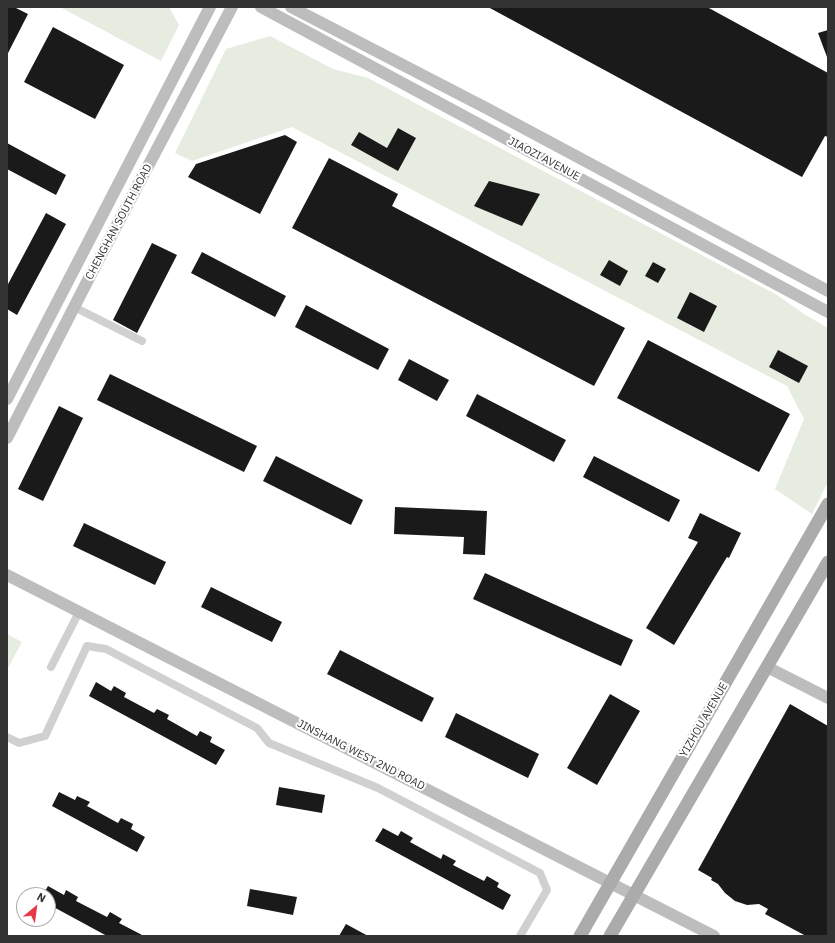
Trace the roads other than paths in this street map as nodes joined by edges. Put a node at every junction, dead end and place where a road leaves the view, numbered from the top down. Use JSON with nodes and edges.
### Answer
{"nodes":[{"id":1,"x":210,"y":7,"type":"edge"},
{"id":2,"x":232,"y":7,"type":"edge"},
{"id":3,"x":261,"y":7,"type":"edge"},
{"id":4,"x":291,"y":7,"type":"edge"},
{"id":5,"x":828,"y":291,"type":"edge"},
{"id":6,"x":74,"y":307,"type":"junction"},
{"id":7,"x":828,"y":312,"type":"edge"},
{"id":8,"x":142,"y":341,"type":"dead end"},
{"id":9,"x":7,"y":399,"type":"edge"},
{"id":10,"x":7,"y":438,"type":"edge"},
{"id":11,"x":828,"y":504,"type":"edge"},
{"id":12,"x":828,"y":562,"type":"edge"},
{"id":13,"x":7,"y":575,"type":"edge"},
{"id":14,"x":79,"y":612,"type":"junction"},
{"id":15,"x":767,"y":666,"type":"junction"},
{"id":16,"x":51,"y":667,"type":"dead end"},
{"id":17,"x":828,"y":698,"type":"edge"},
{"id":18,"x":7,"y":737,"type":"edge"},
{"id":19,"x":611,"y":882,"type":"junction"},
{"id":20,"x":633,"y":895,"type":"junction"},
{"id":21,"x":520,"y":936,"type":"edge"},
{"id":22,"x":580,"y":936,"type":"edge"},
{"id":23,"x":610,"y":936,"type":"edge"},
{"id":24,"x":714,"y":936,"type":"edge"}],
"edges":[{"from":1,"to":9,"type":"main road","name":"CHENGHAN SOUTH ROAD"},
{"from":2,"to":6,"type":"main road","name":"CHENGHAN SOUTH ROAD"},
{"from":3,"to":7,"type":"main road","name":"JIAOZI AVENUE"},
{"from":4,"to":5,"type":"main road","name":"JIAOZI AVENUE"},
{"from":6,"to":8,"type":"street"},
{"from":6,"to":10,"type":"main road","name":"CHENGHAN SOUTH ROAD"},
{"from":11,"to":19,"type":"main road","name":"YIZHOU AVENUE"},
{"from":12,"to":15,"type":"main road"},
{"from":13,"to":14,"type":"main road","name":"JINSHANG WEST 2ND ROAD"},
{"from":14,"to":16,"type":"street"},
{"from":14,"to":19,"type":"main road","name":"JINSHANG WEST 2ND ROAD"},
{"from":15,"to":17,"type":"main road"},
{"from":15,"to":20,"type":"main road"},
{"from":18,"to":21,"type":"street"},
{"from":19,"to":20,"type":"main road","name":"JINSHANG WEST 2ND ROAD"},
{"from":19,"to":22,"type":"main road","name":"YIZHOU AVENUE"},
{"from":20,"to":23,"type":"main road"},
{"from":20,"to":24,"type":"main road","name":"JINSHANG WEST 2ND ROAD"}]}
